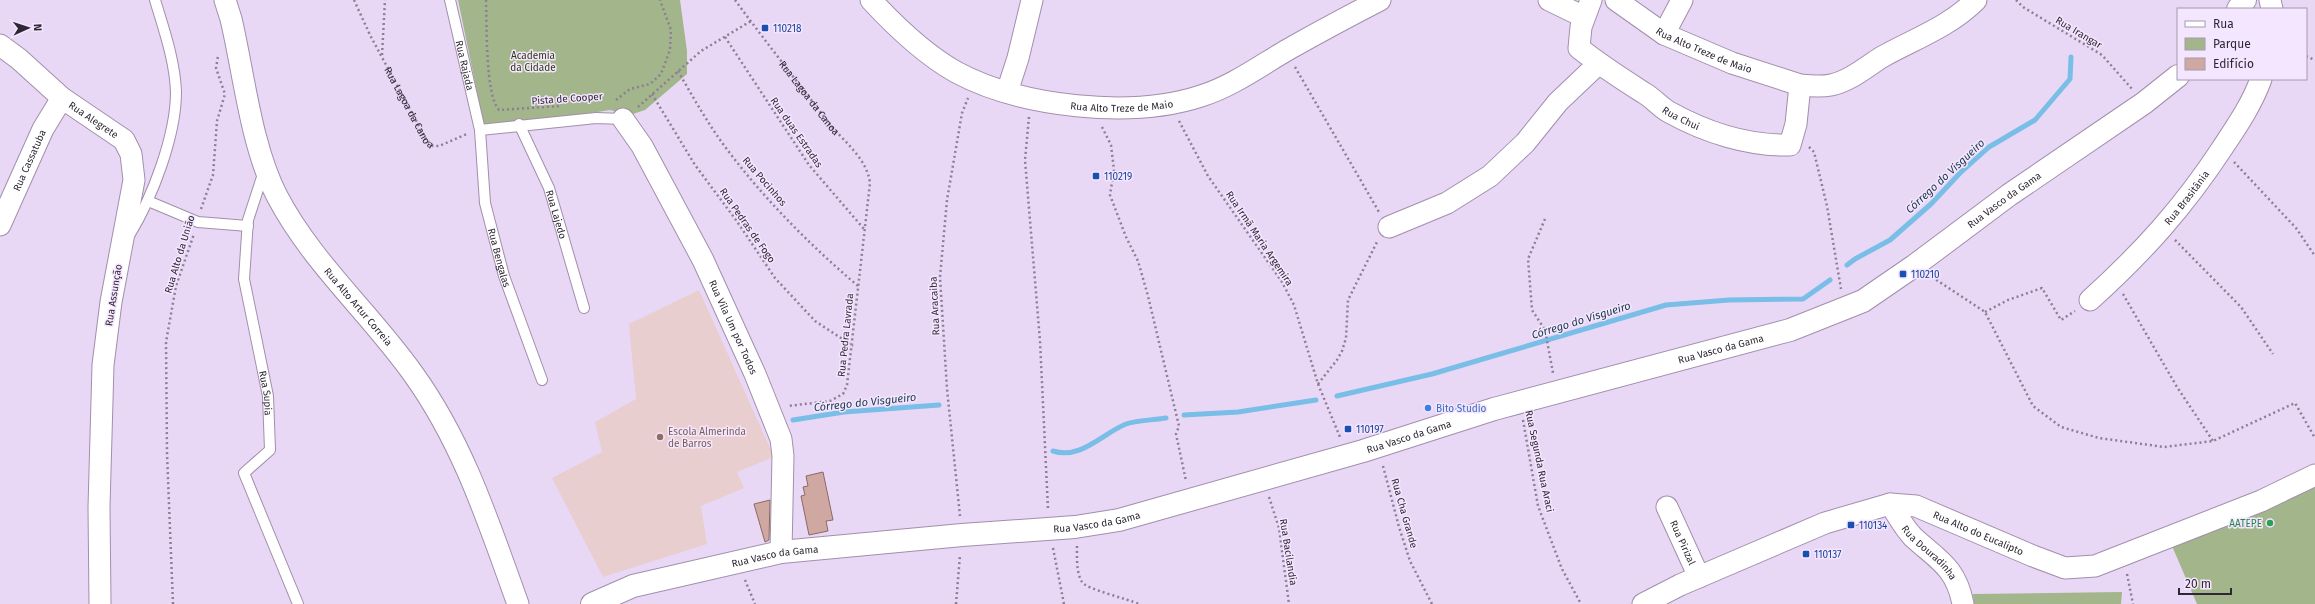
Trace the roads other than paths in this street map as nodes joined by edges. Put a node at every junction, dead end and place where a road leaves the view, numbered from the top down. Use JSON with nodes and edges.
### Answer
{"nodes":[{"id":1,"x":155,"y":0,"type":"edge"},
{"id":2,"x":225,"y":0,"type":"edge"},
{"id":3,"x":450,"y":0,"type":"edge"},
{"id":4,"x":871,"y":0,"type":"edge"},
{"id":5,"x":1032,"y":0,"type":"edge"},
{"id":6,"x":1549,"y":0,"type":"edge"},
{"id":7,"x":1616,"y":0,"type":"edge"},
{"id":8,"x":1682,"y":0,"type":"edge"},
{"id":9,"x":1976,"y":0,"type":"edge"},
{"id":10,"x":2245,"y":0,"type":"edge"},
{"id":11,"x":1370,"y":2,"type":"edge"},
{"id":12,"x":1588,"y":8,"type":"edge"},
{"id":13,"x":2239,"y":8,"type":"edge"},
{"id":14,"x":1664,"y":34,"type":"junction"},
{"id":15,"x":0,"y":45,"type":"edge"},
{"id":16,"x":1598,"y":64,"type":"junction"},
{"id":17,"x":2177,"y":77,"type":"edge"},
{"id":18,"x":2262,"y":80,"type":"edge"},
{"id":19,"x":1800,"y":85,"type":"junction"},
{"id":20,"x":1007,"y":92,"type":"junction"},
{"id":21,"x":62,"y":98,"type":"junction"},
{"id":22,"x":618,"y":111,"type":"joint"},
{"id":23,"x":519,"y":124,"type":"junction"},
{"id":24,"x":480,"y":130,"type":"junction"},
{"id":25,"x":266,"y":165,"type":"junction"},
{"id":26,"x":148,"y":201,"type":"junction"},
{"id":27,"x":0,"y":225,"type":"edge"},
{"id":28,"x":248,"y":226,"type":"junction"},
{"id":29,"x":1389,"y":226,"type":"road end"},
{"id":30,"x":121,"y":245,"type":"junction"},
{"id":31,"x":2090,"y":300,"type":"road end"},
{"id":32,"x":584,"y":308,"type":"dead end"},
{"id":33,"x":542,"y":380,"type":"dead end"},
{"id":34,"x":2315,"y":475,"type":"edge"},
{"id":35,"x":1890,"y":504,"type":"junction"},
{"id":36,"x":1667,"y":507,"type":"dead end"},
{"id":37,"x":781,"y":552,"type":"junction"},
{"id":38,"x":1699,"y":577,"type":"junction"},
{"id":39,"x":100,"y":604,"type":"edge"},
{"id":40,"x":298,"y":604,"type":"edge"},
{"id":41,"x":518,"y":604,"type":"edge"},
{"id":42,"x":592,"y":604,"type":"edge"},
{"id":43,"x":1643,"y":604,"type":"edge"},
{"id":44,"x":1963,"y":604,"type":"edge"}],
"edges":[{"from":1,"to":26,"type":"lane","name":"Rua Assunção"},
{"from":2,"to":25,"type":"street","name":"Rua Alto Artur Correia"},
{"from":3,"to":24,"type":"lane","name":"Rua Rajada"},
{"from":4,"to":20,"type":"street","name":"Rua Alto Treze de Maio"},
{"from":5,"to":20,"type":"street"},
{"from":6,"to":12,"type":"street"},
{"from":7,"to":14,"type":"street","name":"Rua Alto Treze de Maio"},
{"from":8,"to":14,"type":"street"},
{"from":9,"to":19,"type":"street"},
{"from":10,"to":13,"type":"main road"},
{"from":11,"to":20,"type":"street","name":"Rua Alto Treze de Maio"},
{"from":12,"to":16,"type":"street","name":"Rua Chui"},
{"from":14,"to":19,"type":"street","name":"Rua Alto Treze de Maio"},
{"from":15,"to":21,"type":"street","name":"Rua Alegrete"},
{"from":16,"to":19,"type":"street","name":"Rua Chui"},
{"from":16,"to":29,"type":"street"},
{"from":17,"to":37,"type":"main road","name":"Rua Vasco da Gama"},
{"from":18,"to":31,"type":"street","name":"Rua Brasitânia"},
{"from":21,"to":27,"type":"street","name":"Rua Cassatuba"},
{"from":21,"to":30,"type":"street","name":"Rua Alegrete"},
{"from":22,"to":23,"type":"lane"},
{"from":22,"to":37,"type":"street","name":"Rua Vila Um por Todos"},
{"from":23,"to":24,"type":"lane"},
{"from":23,"to":32,"type":"lane","name":"Rua Lajedo"},
{"from":24,"to":33,"type":"lane","name":"Rua Bengalas"},
{"from":25,"to":28,"type":"lane","name":"Rua Supia"},
{"from":25,"to":41,"type":"street","name":"Rua Alto Artur Correia"},
{"from":26,"to":28,"type":"lane"},
{"from":26,"to":30,"type":"lane","name":"Rua Assunção"},
{"from":28,"to":40,"type":"lane","name":"Rua Supia"},
{"from":30,"to":39,"type":"street","name":"Rua Assunção"},
{"from":34,"to":35,"type":"street","name":"Rua Alto do Eucalipto"},
{"from":35,"to":38,"type":"street","name":"Rua Alto do Eucalipto"},
{"from":35,"to":44,"type":"street","name":"Rua Douradinha"},
{"from":36,"to":38,"type":"street","name":"Rua Pirizal"},
{"from":37,"to":42,"type":"main road","name":"Rua Vasco da Gama"},
{"from":38,"to":43,"type":"street","name":"Rua Alto do Eucalipto"}]}
